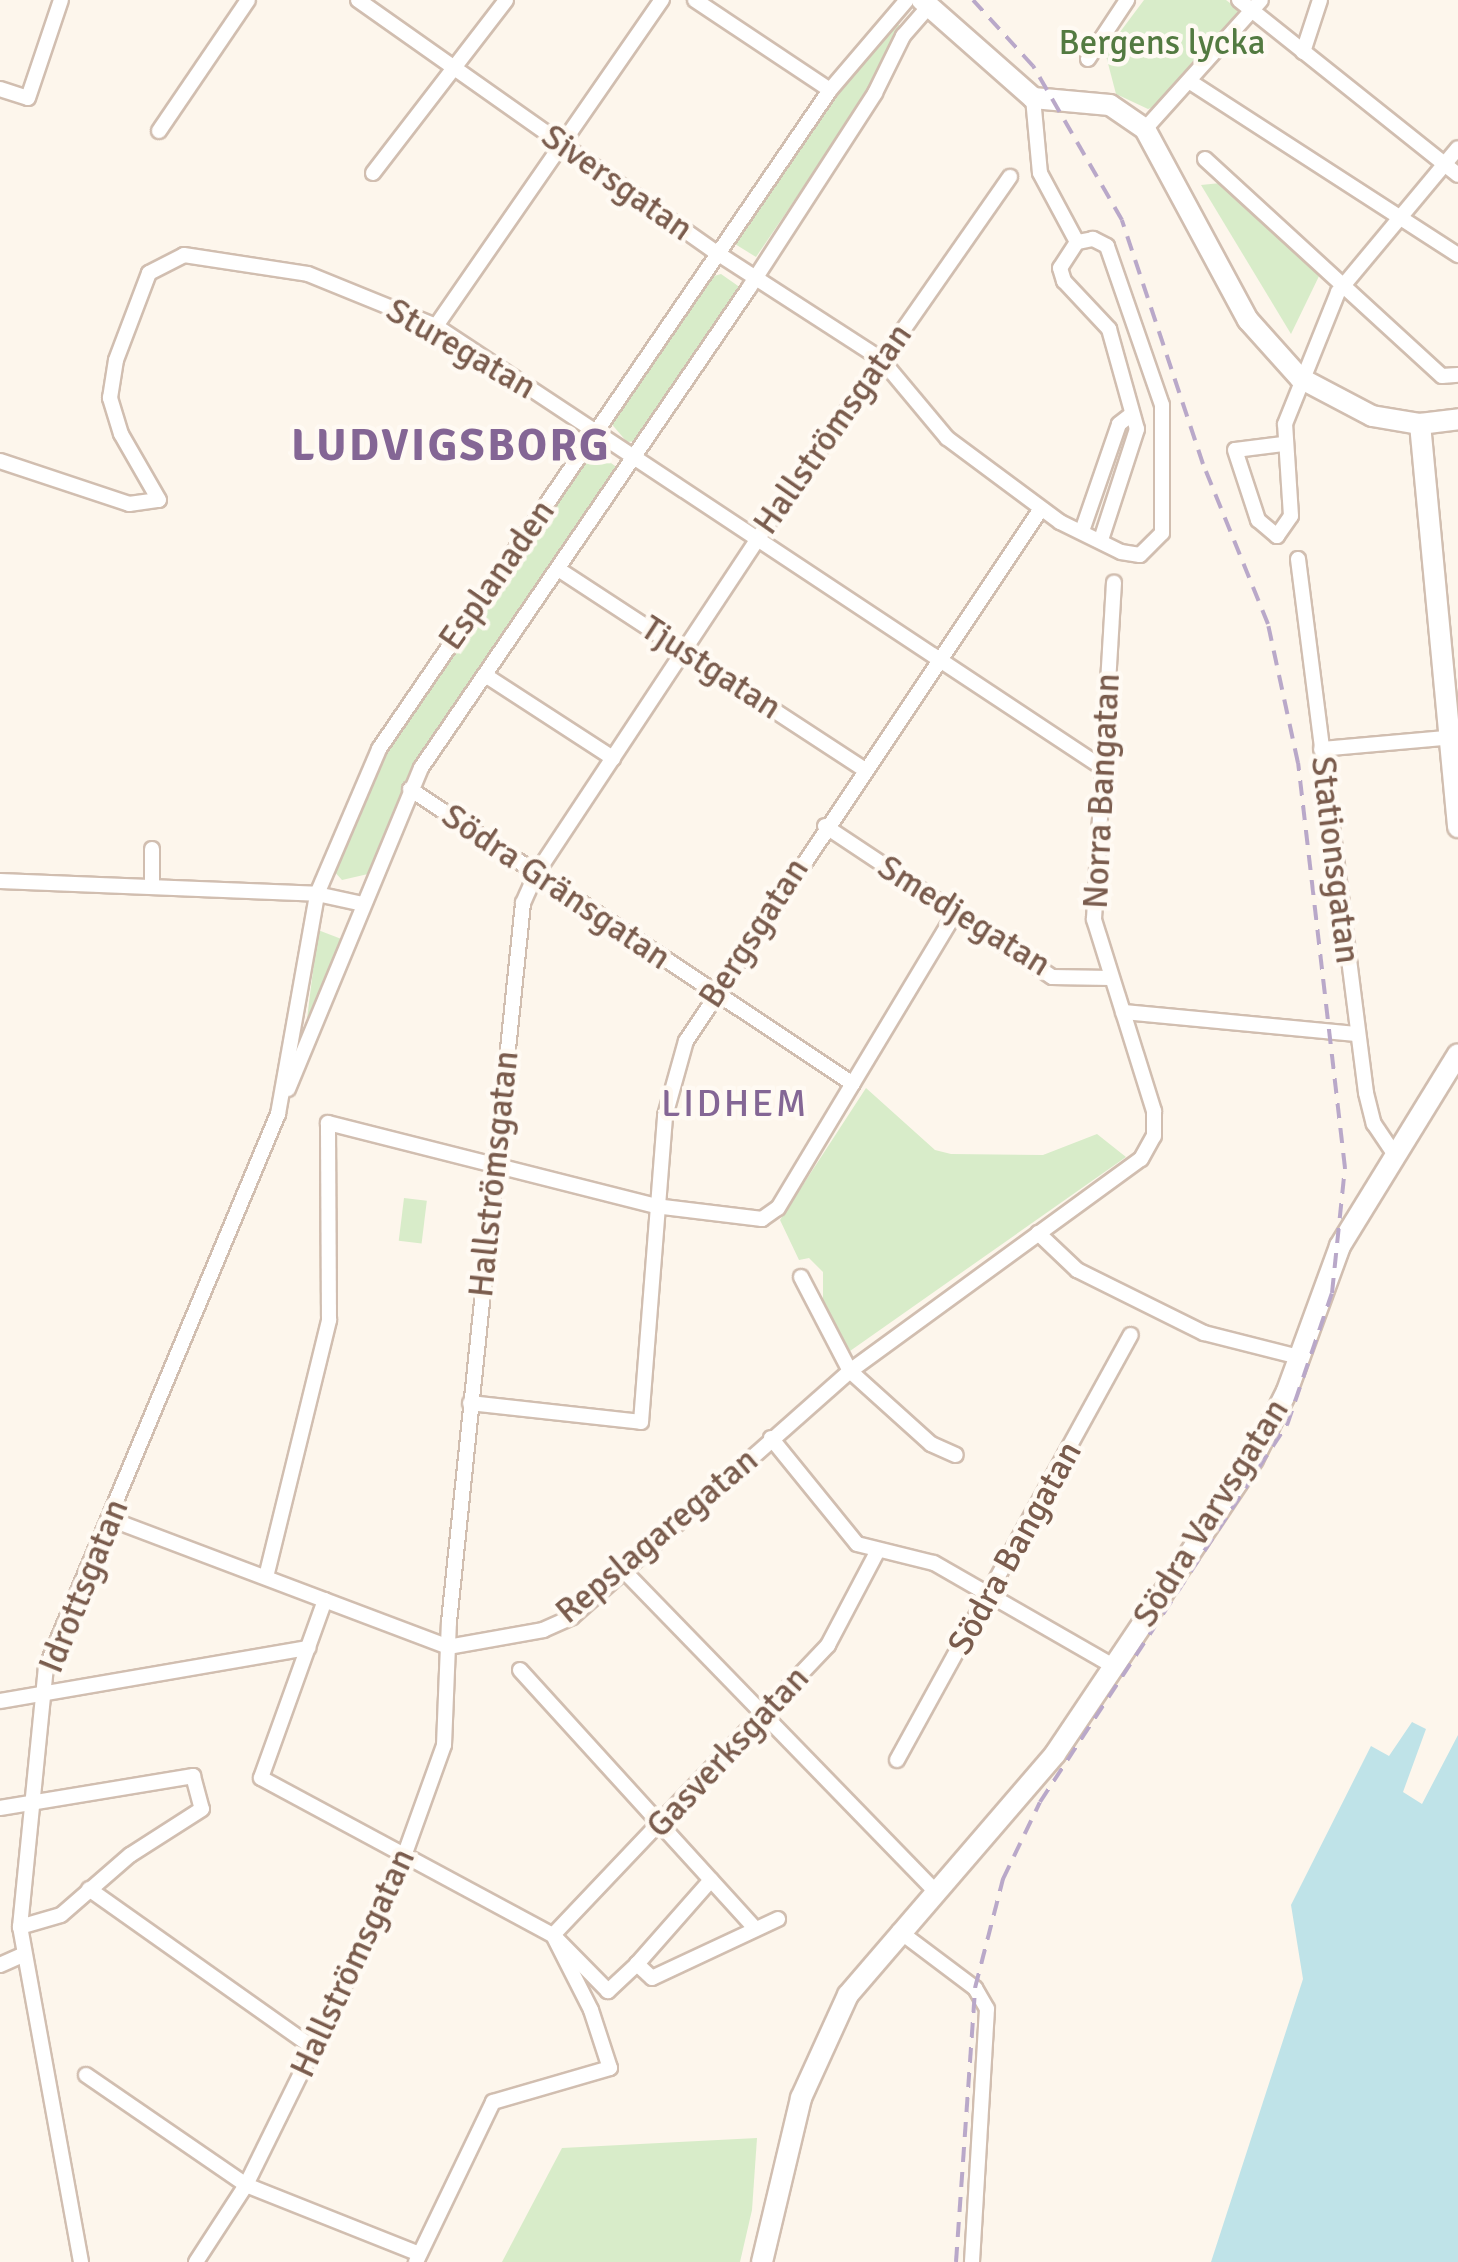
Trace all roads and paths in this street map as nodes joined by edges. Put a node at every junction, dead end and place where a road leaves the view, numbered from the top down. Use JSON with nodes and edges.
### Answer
{"nodes":[{"id":1,"x":61,"y":0,"type":"edge"},
{"id":2,"x":248,"y":0,"type":"edge"},
{"id":3,"x":358,"y":0,"type":"edge"},
{"id":4,"x":506,"y":0,"type":"edge"},
{"id":5,"x":662,"y":0,"type":"edge"},
{"id":6,"x":695,"y":0,"type":"edge"},
{"id":7,"x":907,"y":0,"type":"edge"},
{"id":8,"x":1127,"y":0,"type":"edge"},
{"id":9,"x":1240,"y":0,"type":"edge"},
{"id":10,"x":1320,"y":0,"type":"edge"},
{"id":11,"x":925,"y":3,"type":"edge"},
{"id":12,"x":1257,"y":6,"type":"edge"},
{"id":13,"x":1303,"y":52,"type":"junction"},
{"id":14,"x":1088,"y":59,"type":"dead end"},
{"id":15,"x":454,"y":68,"type":"junction"},
{"id":16,"x":1192,"y":82,"type":"junction"},
{"id":17,"x":0,"y":89,"type":"edge"},
{"id":18,"x":830,"y":90,"type":"junction"},
{"id":19,"x":1033,"y":98,"type":"junction"},
{"id":20,"x":1145,"y":129,"type":"junction"},
{"id":21,"x":159,"y":131,"type":"dead end"},
{"id":22,"x":560,"y":144,"type":"junction"},
{"id":23,"x":1458,"y":148,"type":"edge"},
{"id":24,"x":1205,"y":160,"type":"dead end"},
{"id":25,"x":1444,"y":164,"type":"junction"},
{"id":26,"x":373,"y":173,"type":"dead end"},
{"id":27,"x":1458,"y":175,"type":"edge"},
{"id":28,"x":1010,"y":176,"type":"dead end"},
{"id":29,"x":1400,"y":216,"type":"junction"},
{"id":30,"x":1076,"y":242,"type":"junction"},
{"id":31,"x":718,"y":253,"type":"junction"},
{"id":32,"x":1458,"y":255,"type":"edge"},
{"id":33,"x":756,"y":277,"type":"junction"},
{"id":34,"x":1344,"y":283,"type":"junction"},
{"id":35,"x":436,"y":326,"type":"junction"},
{"id":36,"x":881,"y":359,"type":"junction"},
{"id":37,"x":1300,"y":378,"type":"junction"},
{"id":38,"x":1455,"y":378,"type":"edge"},
{"id":39,"x":1132,"y":414,"type":"junction"},
{"id":40,"x":1458,"y":419,"type":"edge"},
{"id":41,"x":1420,"y":424,"type":"junction"},
{"id":42,"x":596,"y":432,"type":"junction"},
{"id":43,"x":1284,"y":444,"type":"junction"},
{"id":44,"x":633,"y":457,"type":"junction"},
{"id":45,"x":0,"y":461,"type":"edge"},
{"id":46,"x":1042,"y":509,"type":"junction"},
{"id":47,"x":1082,"y":531,"type":"junction"},
{"id":48,"x":1102,"y":540,"type":"junction"},
{"id":49,"x":756,"y":541,"type":"junction"},
{"id":50,"x":1298,"y":559,"type":"dead end"},
{"id":51,"x":558,"y":568,"type":"junction"},
{"id":52,"x":1114,"y":583,"type":"dead end"},
{"id":53,"x":685,"y":651,"type":"junction"},
{"id":54,"x":937,"y":661,"type":"junction"},
{"id":55,"x":485,"y":675,"type":"junction"},
{"id":56,"x":1454,"y":737,"type":"edge"},
{"id":57,"x":1321,"y":749,"type":"junction"},
{"id":58,"x":613,"y":758,"type":"junction"},
{"id":59,"x":1100,"y":766,"type":"junction"},
{"id":60,"x":864,"y":769,"type":"junction"},
{"id":61,"x":410,"y":789,"type":"junction"},
{"id":62,"x":825,"y":826,"type":"junction"},
{"id":63,"x":1458,"y":827,"type":"edge"},
{"id":64,"x":152,"y":850,"type":"dead end"},
{"id":65,"x":536,"y":874,"type":"junction"},
{"id":66,"x":0,"y":882,"type":"edge"},
{"id":67,"x":152,"y":886,"type":"junction"},
{"id":68,"x":317,"y":894,"type":"junction"},
{"id":69,"x":363,"y":904,"type":"junction"},
{"id":70,"x":956,"y":913,"type":"junction"},
{"id":71,"x":1111,"y":978,"type":"junction"},
{"id":72,"x":714,"y":991,"type":"junction"},
{"id":73,"x":1123,"y":1012,"type":"junction"},
{"id":74,"x":1357,"y":1034,"type":"junction"},
{"id":75,"x":1458,"y":1054,"type":"edge"},
{"id":76,"x":853,"y":1084,"type":"junction"},
{"id":77,"x":278,"y":1112,"type":"junction"},
{"id":78,"x":1394,"y":1154,"type":"junction"},
{"id":79,"x":494,"y":1163,"type":"junction"},
{"id":80,"x":656,"y":1206,"type":"junction"},
{"id":81,"x":1038,"y":1233,"type":"junction"},
{"id":82,"x":800,"y":1277,"type":"dead end"},
{"id":83,"x":1130,"y":1335,"type":"dead end"},
{"id":84,"x":1299,"y":1358,"type":"junction"},
{"id":85,"x":850,"y":1371,"type":"junction"},
{"id":86,"x":470,"y":1403,"type":"junction"},
{"id":87,"x":771,"y":1438,"type":"junction"},
{"id":88,"x":956,"y":1454,"type":"dead end"},
{"id":89,"x":110,"y":1520,"type":"junction"},
{"id":90,"x":878,"y":1550,"type":"junction"},
{"id":91,"x":624,"y":1571,"type":"junction"},
{"id":92,"x":266,"y":1577,"type":"junction"},
{"id":93,"x":992,"y":1595,"type":"junction"},
{"id":94,"x":325,"y":1600,"type":"junction"},
{"id":95,"x":448,"y":1647,"type":"junction"},
{"id":96,"x":308,"y":1648,"type":"junction"},
{"id":97,"x":1115,"y":1667,"type":"junction"},
{"id":98,"x":520,"y":1670,"type":"dead end"},
{"id":99,"x":42,"y":1694,"type":"junction"},
{"id":100,"x":0,"y":1701,"type":"edge"},
{"id":101,"x":764,"y":1718,"type":"junction"},
{"id":102,"x":897,"y":1760,"type":"dead end"},
{"id":103,"x":32,"y":1803,"type":"junction"},
{"id":104,"x":0,"y":1808,"type":"edge"},
{"id":105,"x":661,"y":1824,"type":"junction"},
{"id":106,"x":405,"y":1857,"type":"junction"},
{"id":107,"x":712,"y":1880,"type":"junction"},
{"id":108,"x":89,"y":1888,"type":"junction"},
{"id":109,"x":935,"y":1891,"type":"junction"},
{"id":110,"x":778,"y":1919,"type":"dead end"},
{"id":111,"x":20,"y":1927,"type":"junction"},
{"id":112,"x":756,"y":1929,"type":"junction"},
{"id":113,"x":900,"y":1931,"type":"junction"},
{"id":114,"x":553,"y":1935,"type":"junction"},
{"id":115,"x":22,"y":1955,"type":"junction"},
{"id":116,"x":637,"y":1964,"type":"junction"},
{"id":117,"x":0,"y":1965,"type":"edge"},
{"id":118,"x":315,"y":2049,"type":"junction"},
{"id":119,"x":86,"y":2075,"type":"dead end"},
{"id":120,"x":246,"y":2185,"type":"junction"},
{"id":121,"x":418,"y":2258,"type":"edge"},
{"id":122,"x":80,"y":2262,"type":"edge"},
{"id":123,"x":196,"y":2262,"type":"edge"},
{"id":124,"x":762,"y":2262,"type":"edge"},
{"id":125,"x":972,"y":2262,"type":"edge"}],
"edges":[{"from":1,"to":17,"type":"street"},
{"from":2,"to":21,"type":"street"},
{"from":3,"to":15,"type":"street","name":"Siversgatan"},
{"from":4,"to":15,"type":"street"},
{"from":5,"to":22,"type":"street"},
{"from":6,"to":18,"type":"street"},
{"from":7,"to":18,"type":"street","name":"Esplanaden"},
{"from":8,"to":14,"type":"street"},
{"from":9,"to":12,"type":"street"},
{"from":10,"to":13,"type":"street"},
{"from":11,"to":19,"type":"street"},
{"from":11,"to":33,"type":"street","name":"Esplanaden"},
{"from":12,"to":13,"type":"street"},
{"from":12,"to":16,"type":"street"},
{"from":13,"to":25,"type":"street"},
{"from":15,"to":22,"type":"street","name":"Siversgatan"},
{"from":15,"to":26,"type":"street"},
{"from":16,"to":20,"type":"street"},
{"from":16,"to":29,"type":"street"},
{"from":18,"to":31,"type":"street","name":"Esplanaden"},
{"from":19,"to":20,"type":"street"},
{"from":19,"to":30,"type":"street"},
{"from":20,"to":37,"type":"street"},
{"from":22,"to":31,"type":"street","name":"Siversgatan"},
{"from":22,"to":35,"type":"street"},
{"from":23,"to":25,"type":"street"},
{"from":24,"to":34,"type":"street"},
{"from":25,"to":27,"type":"street"},
{"from":25,"to":29,"type":"street"},
{"from":28,"to":36,"type":"street","name":"Hallströmsgatan"},
{"from":29,"to":32,"type":"street"},
{"from":29,"to":34,"type":"street"},
{"from":30,"to":39,"type":"street"},
{"from":30,"to":48,"type":"street","name":"Siversgatan"},
{"from":31,"to":33,"type":"street","name":"Siversgatan"},
{"from":31,"to":42,"type":"street","name":"Esplanaden"},
{"from":33,"to":36,"type":"street","name":"Siversgatan"},
{"from":33,"to":44,"type":"street","name":"Esplanaden"},
{"from":34,"to":37,"type":"street"},
{"from":34,"to":38,"type":"street"},
{"from":35,"to":42,"type":"street","name":"Sturegatan"},
{"from":35,"to":45,"type":"street","name":"Sturegatan"},
{"from":36,"to":46,"type":"street","name":"Siversgatan"},
{"from":36,"to":49,"type":"street","name":"Hallströmsgatan"},
{"from":37,"to":41,"type":"street"},
{"from":37,"to":43,"type":"street"},
{"from":39,"to":47,"type":"street"},
{"from":39,"to":48,"type":"street"},
{"from":40,"to":41,"type":"street"},
{"from":41,"to":56,"type":"street"},
{"from":42,"to":44,"type":"street","name":"Sturegatan"},
{"from":42,"to":68,"type":"street","name":"Esplanaden"},
{"from":43,"to":43,"type":"street"},
{"from":44,"to":49,"type":"street","name":"Sturegatan"},
{"from":44,"to":51,"type":"street","name":"Esplanaden"},
{"from":46,"to":47,"type":"street","name":"Siversgatan"},
{"from":46,"to":54,"type":"street","name":"Bergsgatan"},
{"from":47,"to":48,"type":"street","name":"Siversgatan"},
{"from":49,"to":53,"type":"street","name":"Hallströmsgatan"},
{"from":49,"to":54,"type":"street","name":"Sturegatan"},
{"from":50,"to":57,"type":"street","name":"Stationsgatan"},
{"from":51,"to":53,"type":"street","name":"Tjustgatan"},
{"from":51,"to":55,"type":"street","name":"Esplanaden"},
{"from":52,"to":59,"type":"street","name":"Norra Bangatan"},
{"from":53,"to":58,"type":"street","name":"Hallströmsgatan"},
{"from":53,"to":60,"type":"street","name":"Tjustgatan"},
{"from":54,"to":59,"type":"street","name":"Sturegatan"},
{"from":54,"to":60,"type":"street","name":"Bergsgatan"},
{"from":55,"to":58,"type":"street"},
{"from":55,"to":61,"type":"street","name":"Esplanaden"},
{"from":56,"to":57,"type":"street"},
{"from":56,"to":63,"type":"street"},
{"from":57,"to":74,"type":"street","name":"Stationsgatan"},
{"from":58,"to":65,"type":"street","name":"Hallströmsgatan"},
{"from":59,"to":71,"type":"street","name":"Norra Bangatan"},
{"from":60,"to":62,"type":"street","name":"Bergsgatan"},
{"from":61,"to":65,"type":"street","name":"Södra Gränsgatan"},
{"from":61,"to":69,"type":"street","name":"Esplanaden"},
{"from":62,"to":70,"type":"street","name":"Smedjegatan"},
{"from":62,"to":72,"type":"street","name":"Bergsgatan"},
{"from":64,"to":67,"type":"street"},
{"from":65,"to":72,"type":"street","name":"Södra Gränsgatan"},
{"from":65,"to":79,"type":"street","name":"Hallströmsgatan"},
{"from":66,"to":67,"type":"street"},
{"from":67,"to":68,"type":"street"},
{"from":68,"to":69,"type":"street"},
{"from":68,"to":77,"type":"street","name":"Esplanaden"},
{"from":69,"to":77,"type":"street","name":"Esplanaden"},
{"from":70,"to":71,"type":"street","name":"Smedjegatan"},
{"from":70,"to":76,"type":"street"},
{"from":71,"to":73,"type":"street","name":"Norra Bangatan"},
{"from":72,"to":76,"type":"street","name":"Södra Gränsgatan"},
{"from":72,"to":80,"type":"street","name":"Bergsgatan"},
{"from":73,"to":74,"type":"street"},
{"from":73,"to":81,"type":"street","name":"Norra Bangatan"},
{"from":74,"to":78,"type":"street","name":"Stationsgatan"},
{"from":75,"to":78,"type":"street","name":"Södra Varvsgatan"},
{"from":76,"to":80,"type":"street"},
{"from":77,"to":89,"type":"street","name":"Idrottsgatan"},
{"from":78,"to":84,"type":"street","name":"Södra Varvsgatan"},
{"from":79,"to":80,"type":"street"},
{"from":79,"to":86,"type":"street","name":"Hallströmsgatan"},
{"from":79,"to":92,"type":"street"},
{"from":80,"to":86,"type":"street","name":"Bergsgatan"},
{"from":81,"to":84,"type":"street"},
{"from":81,"to":85,"type":"street","name":"Repslagaregatan"},
{"from":82,"to":85,"type":"street"},
{"from":83,"to":93,"type":"street","name":"Södra Bangatan"},
{"from":84,"to":97,"type":"street","name":"Södra Varvsgatan"},
{"from":85,"to":87,"type":"street","name":"Repslagaregatan"},
{"from":85,"to":88,"type":"street"},
{"from":86,"to":95,"type":"street","name":"Hallströmsgatan"},
{"from":87,"to":90,"type":"street"},
{"from":87,"to":91,"type":"street","name":"Repslagaregatan"},
{"from":89,"to":92,"type":"street"},
{"from":89,"to":99,"type":"street","name":"Idrottsgatan"},
{"from":90,"to":93,"type":"street"},
{"from":90,"to":101,"type":"street","name":"Gasverksgatan"},
{"from":91,"to":95,"type":"street","name":"Repslagaregatan"},
{"from":91,"to":101,"type":"street"},
{"from":92,"to":94,"type":"street"},
{"from":93,"to":97,"type":"street"},
{"from":93,"to":102,"type":"street","name":"Södra Bangatan"},
{"from":94,"to":95,"type":"street"},
{"from":94,"to":96,"type":"street"},
{"from":95,"to":106,"type":"street","name":"Hallströmsgatan"},
{"from":96,"to":99,"type":"street"},
{"from":96,"to":106,"type":"street"},
{"from":97,"to":109,"type":"street","name":"Södra Varvsgatan"},
{"from":98,"to":105,"type":"street"},
{"from":99,"to":100,"type":"street"},
{"from":99,"to":103,"type":"street","name":"Idrottsgatan"},
{"from":101,"to":105,"type":"street","name":"Gasverksgatan"},
{"from":101,"to":109,"type":"street"},
{"from":103,"to":104,"type":"street"},
{"from":103,"to":108,"type":"street"},
{"from":103,"to":111,"type":"street","name":"Idrottsgatan"},
{"from":105,"to":107,"type":"street"},
{"from":105,"to":114,"type":"street","name":"Gasverksgatan"},
{"from":106,"to":114,"type":"street"},
{"from":106,"to":118,"type":"street","name":"Hallströmsgatan"},
{"from":107,"to":112,"type":"street"},
{"from":107,"to":116,"type":"street"},
{"from":108,"to":111,"type":"street"},
{"from":108,"to":118,"type":"street"},
{"from":109,"to":113,"type":"street","name":"Södra Varvsgatan"},
{"from":110,"to":112,"type":"street"},
{"from":111,"to":115,"type":"street","name":"Idrottsgatan"},
{"from":112,"to":116,"type":"street"},
{"from":113,"to":124,"type":"street","name":"Södra Varvsgatan"},
{"from":113,"to":125,"type":"street"},
{"from":114,"to":116,"type":"street"},
{"from":114,"to":121,"type":"street"},
{"from":115,"to":117,"type":"street"},
{"from":115,"to":122,"type":"street","name":"Idrottsgatan"},
{"from":118,"to":120,"type":"street","name":"Hallströmsgatan"},
{"from":119,"to":120,"type":"street"},
{"from":120,"to":121,"type":"street"},
{"from":120,"to":123,"type":"street","name":"Hallströmsgatan"}]}
